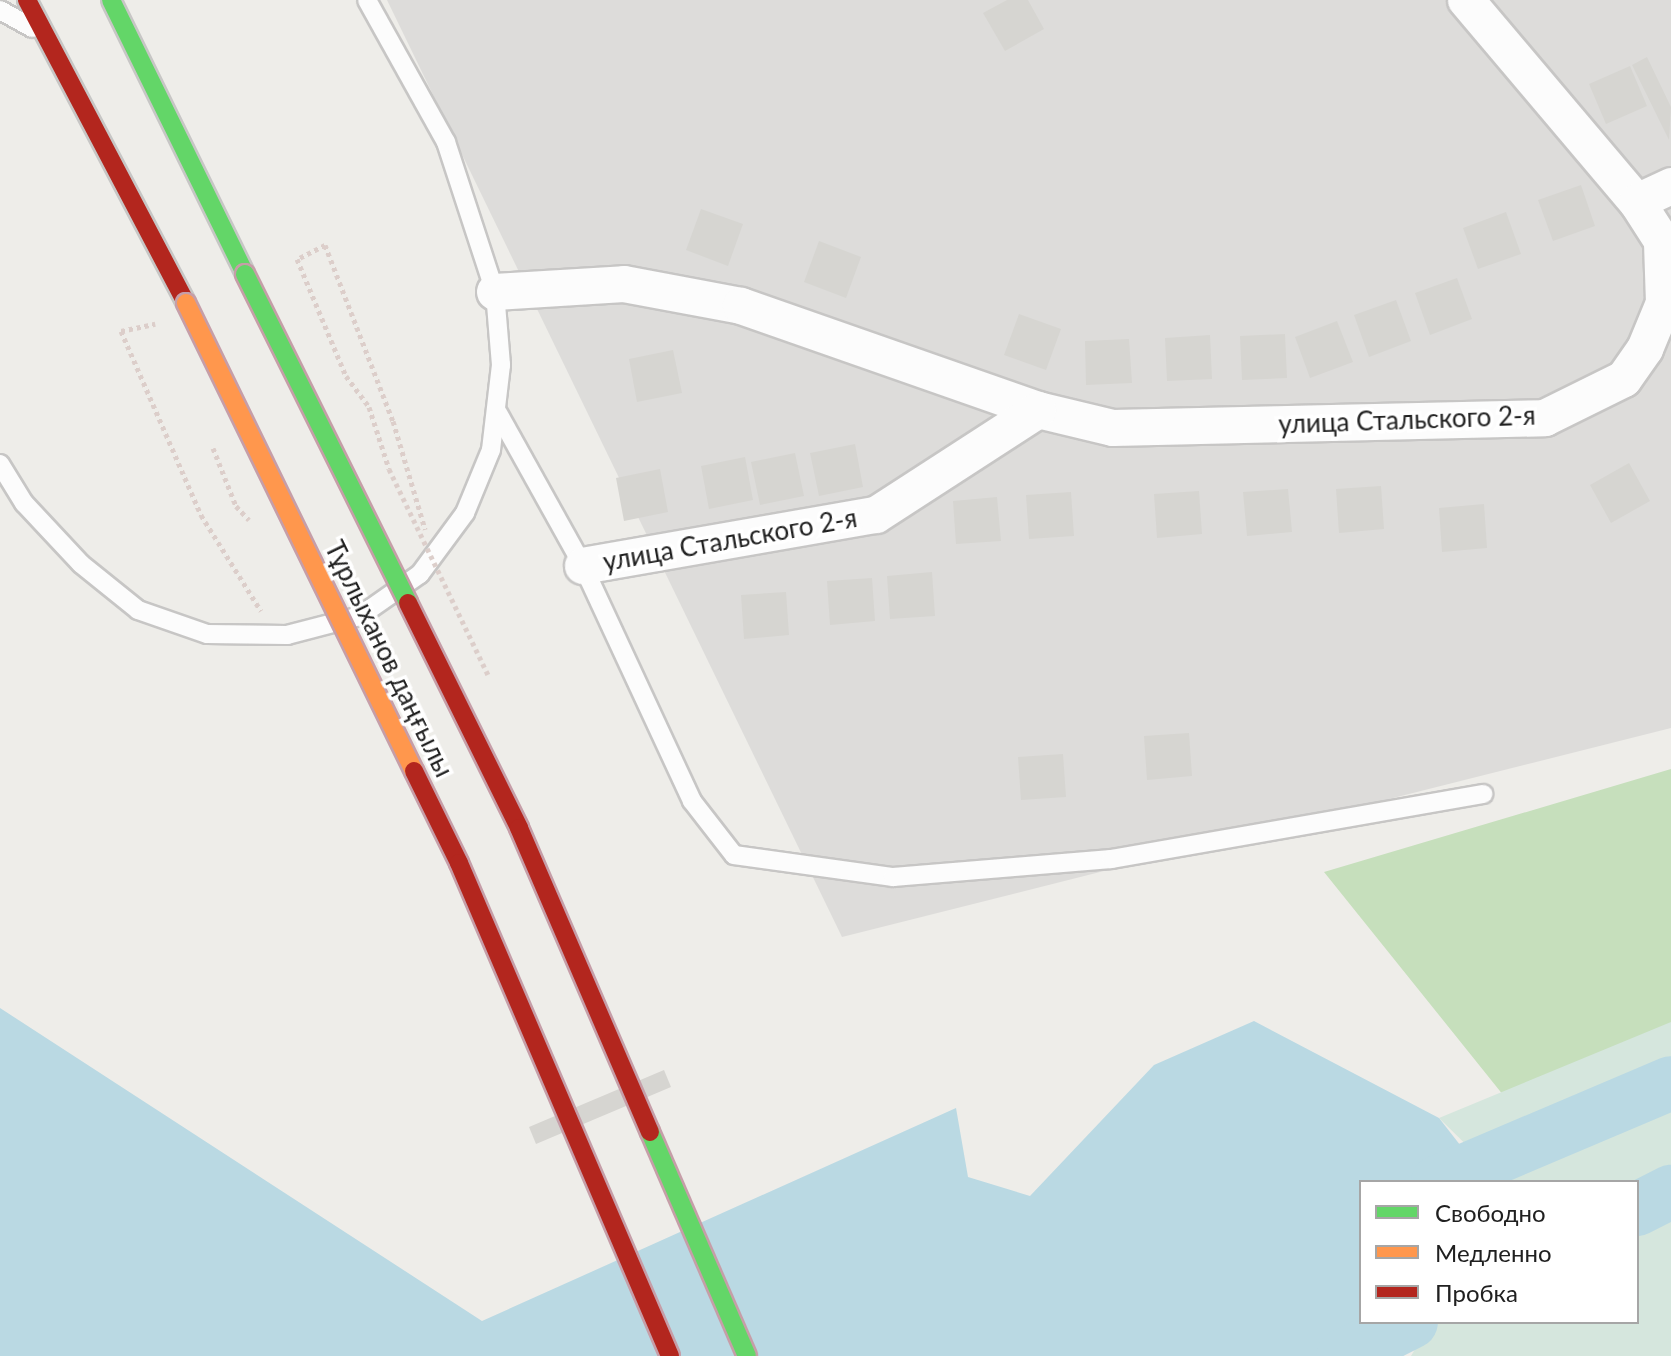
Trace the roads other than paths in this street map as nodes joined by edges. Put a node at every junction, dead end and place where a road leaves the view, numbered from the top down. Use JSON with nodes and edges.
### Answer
{"nodes":[{"id":1,"x":27,"y":0,"type":"edge"},
{"id":2,"x":111,"y":0,"type":"edge"},
{"id":3,"x":367,"y":0,"type":"edge"},
{"id":4,"x":1466,"y":0,"type":"edge"},
{"id":5,"x":0,"y":10,"type":"edge"},
{"id":6,"x":45,"y":35,"type":"junction"},
{"id":7,"x":1671,"y":186,"type":"edge"},
{"id":8,"x":1637,"y":202,"type":"junction"},
{"id":9,"x":1667,"y":250,"type":"edge"},
{"id":10,"x":495,"y":292,"type":"junction"},
{"id":11,"x":1038,"y":410,"type":"junction"},
{"id":12,"x":498,"y":413,"type":"junction"},
{"id":13,"x":0,"y":464,"type":"edge"},
{"id":14,"x":583,"y":566,"type":"junction"},
{"id":15,"x":1483,"y":794,"type":"dead end"},
{"id":16,"x":670,"y":1356,"type":"edge"},
{"id":17,"x":747,"y":1356,"type":"edge"}],
"edges":[{"from":1,"to":6,"type":"highway","name":"Тұрлыханов даңғылы"},
{"from":2,"to":17,"type":"highway","name":"Тұрлыханов даңғылы","bridge":true},
{"from":3,"to":10,"type":"lane"},
{"from":4,"to":8,"type":"street"},
{"from":5,"to":6,"type":"lane"},
{"from":6,"to":16,"type":"highway","name":"Тұрлыханов даңғылы","bridge":true},
{"from":7,"to":8,"type":"street"},
{"from":8,"to":9,"type":"street"},
{"from":9,"to":11,"type":"street","name":"улица Стальского 2-я"},
{"from":10,"to":11,"type":"street","name":"улица Стальского 2-я"},
{"from":10,"to":12,"type":"lane"},
{"from":11,"to":14,"type":"street","name":"улица Стальского 2-я"},
{"from":12,"to":13,"type":"lane"},
{"from":12,"to":14,"type":"lane"},
{"from":14,"to":15,"type":"lane"}]}
